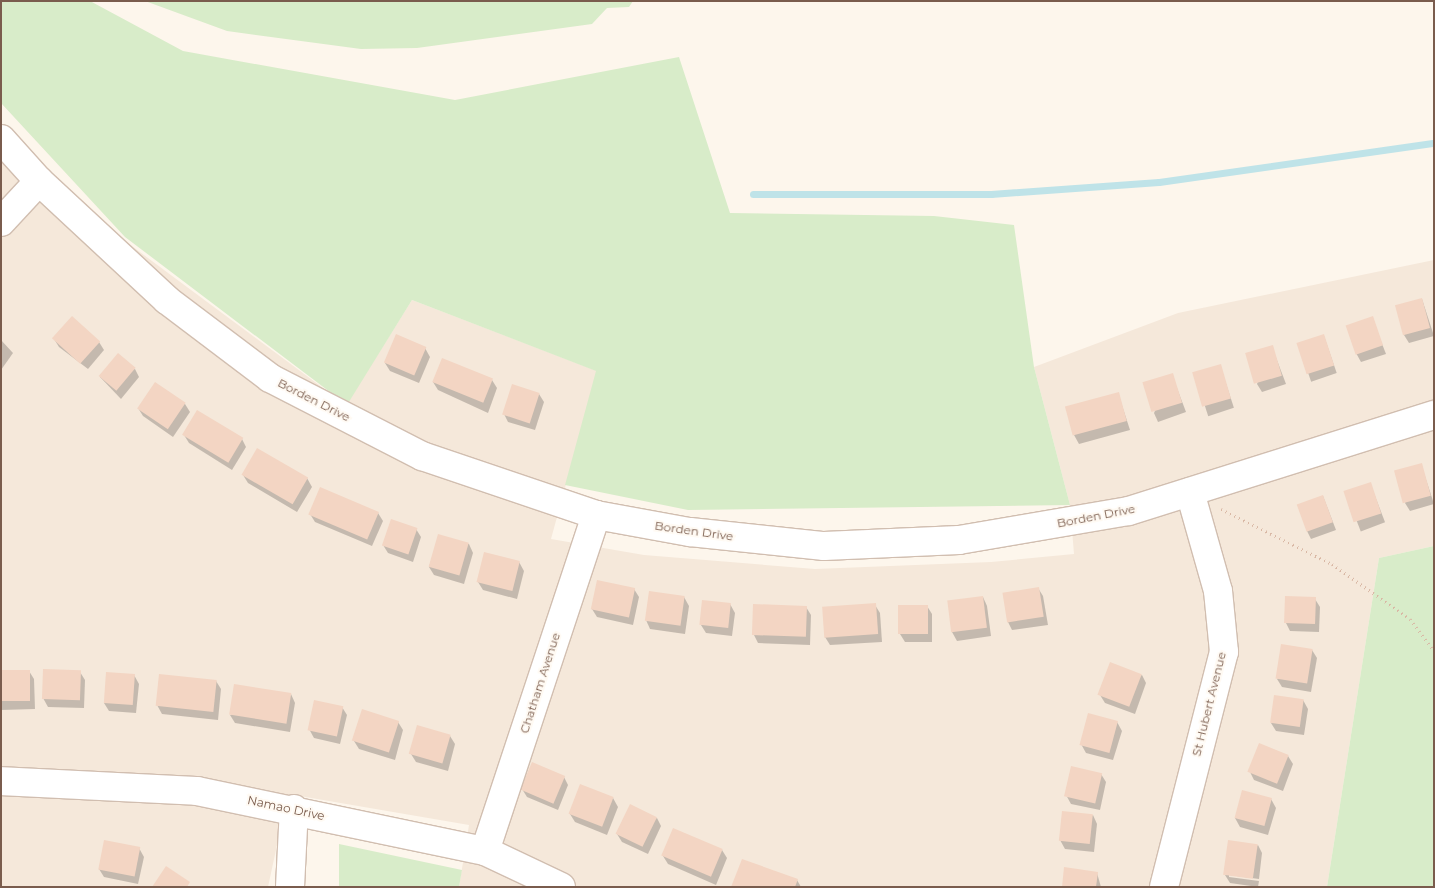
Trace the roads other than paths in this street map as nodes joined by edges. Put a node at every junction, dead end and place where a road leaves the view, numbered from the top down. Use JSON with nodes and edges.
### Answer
{"nodes":[{"id":1,"x":1,"y":139,"type":"edge"},
{"id":2,"x":39,"y":181,"type":"junction"},
{"id":3,"x":1,"y":222,"type":"edge"},
{"id":4,"x":1434,"y":414,"type":"edge"},
{"id":5,"x":1190,"y":492,"type":"junction"},
{"id":6,"x":596,"y":515,"type":"junction"},
{"id":7,"x":1,"y":781,"type":"edge"},
{"id":8,"x":294,"y":809,"type":"junction"},
{"id":9,"x":485,"y":851,"type":"junction"},
{"id":10,"x":290,"y":887,"type":"edge"},
{"id":11,"x":561,"y":887,"type":"edge"},
{"id":12,"x":1164,"y":887,"type":"edge"}],
"edges":[{"from":1,"to":2,"type":"street","name":"Borden Drive"},
{"from":2,"to":3,"type":"street"},
{"from":2,"to":6,"type":"street","name":"Borden Drive"},
{"from":4,"to":5,"type":"street","name":"Borden Drive"},
{"from":5,"to":6,"type":"street","name":"Borden Drive"},
{"from":5,"to":12,"type":"street","name":"St Hubert Avenue"},
{"from":6,"to":9,"type":"street","name":"Chatham Avenue"},
{"from":7,"to":8,"type":"street","name":"Namao Drive"},
{"from":8,"to":9,"type":"street","name":"Namao Drive"},
{"from":8,"to":10,"type":"street"},
{"from":9,"to":11,"type":"street","name":"Namao Drive"}]}
